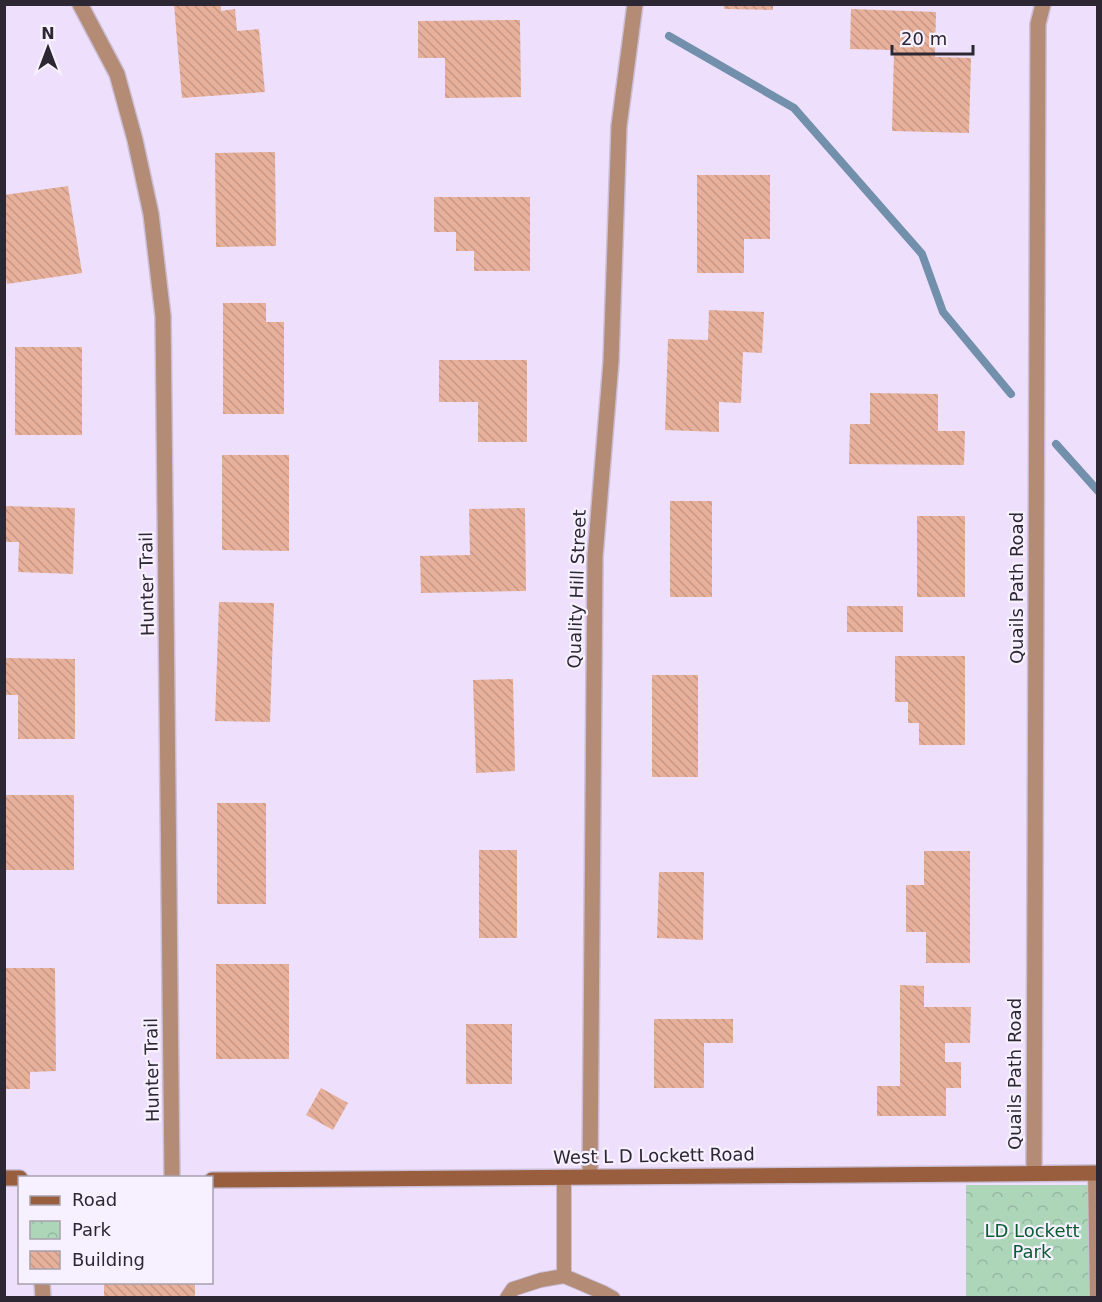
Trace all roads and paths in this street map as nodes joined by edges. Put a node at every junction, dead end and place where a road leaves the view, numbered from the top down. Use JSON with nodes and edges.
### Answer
{"nodes":[{"id":1,"x":80,"y":4,"type":"edge"},
{"id":2,"x":635,"y":4,"type":"edge"},
{"id":3,"x":1043,"y":4,"type":"edge"},
{"id":4,"x":1034,"y":1173,"type":"junction"},
{"id":5,"x":1096,"y":1173,"type":"edge"},
{"id":6,"x":172,"y":1176,"type":"edge"},
{"id":7,"x":590,"y":1176,"type":"junction"},
{"id":8,"x":564,"y":1177,"type":"junction"},
{"id":9,"x":213,"y":1180,"type":"edge"},
{"id":10,"x":564,"y":1276,"type":"junction"},
{"id":11,"x":507,"y":1298,"type":"edge"},
{"id":12,"x":613,"y":1298,"type":"edge"},
{"id":13,"x":1097,"y":1298,"type":"edge"}],
"edges":[{"from":1,"to":6,"type":"street","name":"Hunter Trail"},
{"from":2,"to":7,"type":"street","name":"Quality Hill Street"},
{"from":3,"to":4,"type":"street","name":"Quails Path Road"},
{"from":4,"to":5,"type":"main road","name":"West L D Lockett Road"},
{"from":4,"to":7,"type":"main road","name":"West L D Lockett Road"},
{"from":5,"to":13,"type":"lane"},
{"from":7,"to":8,"type":"main road","name":"West L D Lockett Road"},
{"from":8,"to":9,"type":"main road","name":"West L D Lockett Road"},
{"from":8,"to":10,"type":"lane"},
{"from":10,"to":11,"type":"lane"},
{"from":10,"to":12,"type":"lane"}]}
